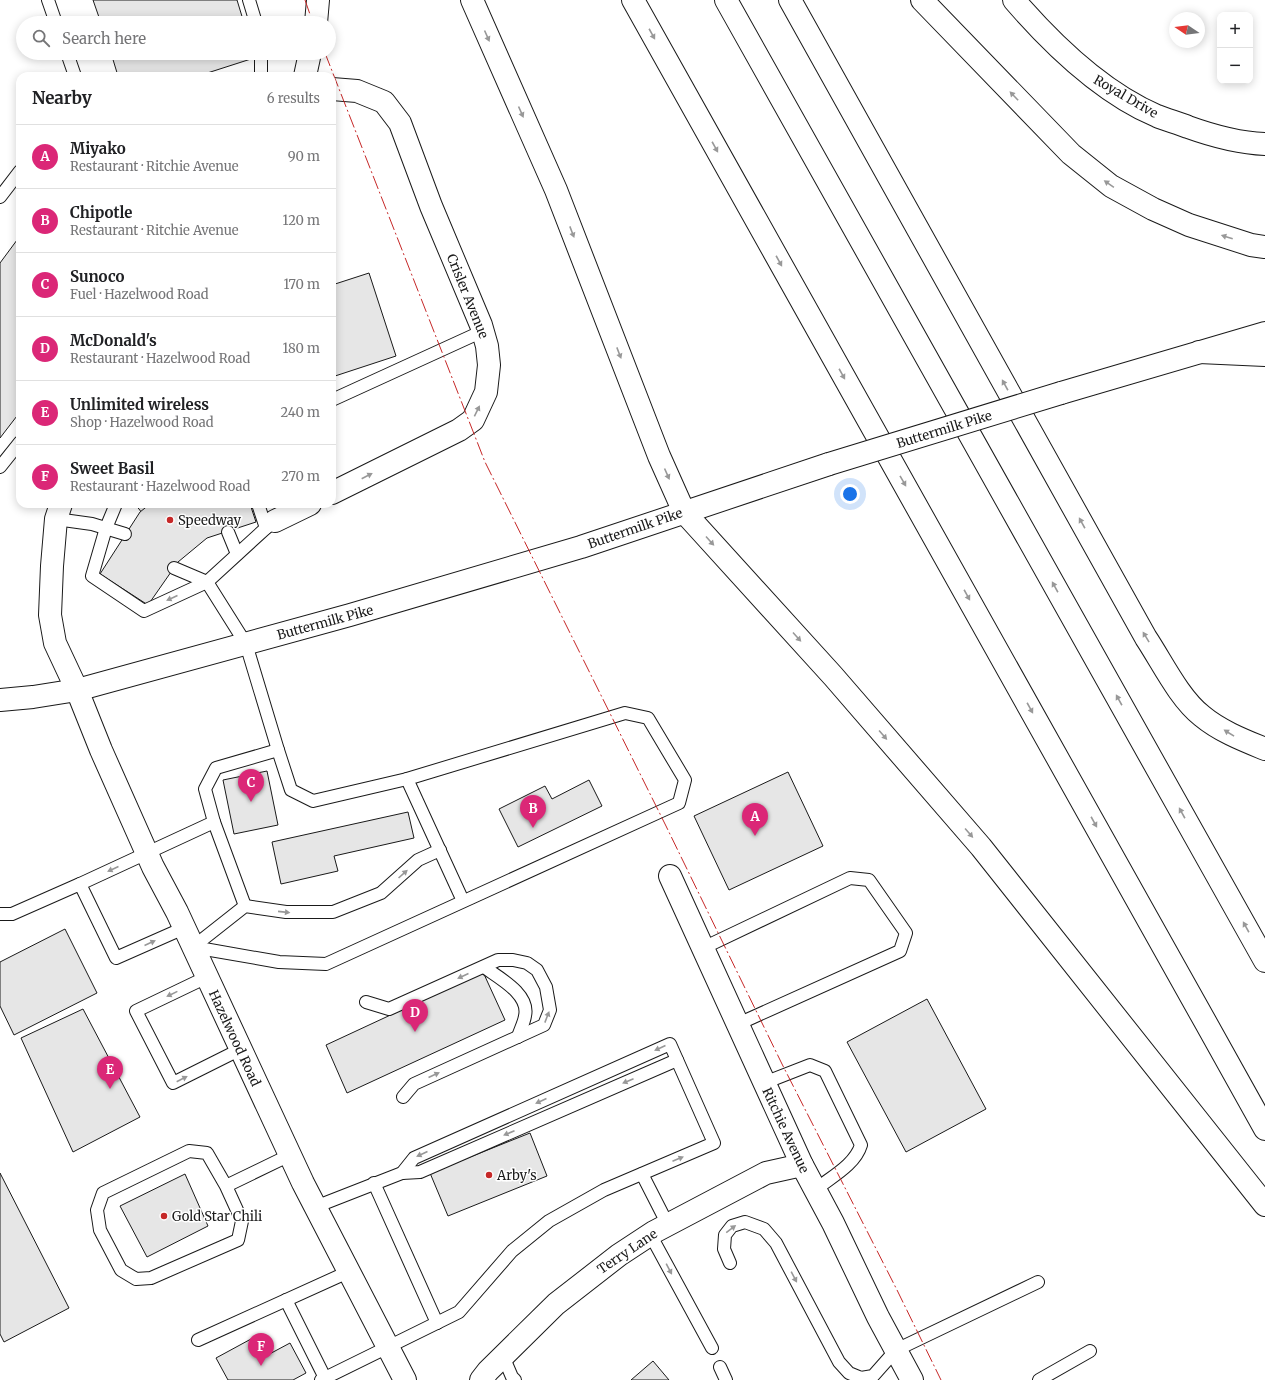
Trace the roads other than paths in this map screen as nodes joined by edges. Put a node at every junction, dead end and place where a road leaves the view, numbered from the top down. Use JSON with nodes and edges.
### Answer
{"nodes":[{"id":1,"x":48,"y":0,"type":"edge"},
{"id":2,"x":250,"y":0,"type":"edge"},
{"id":3,"x":318,"y":0,"type":"edge"},
{"id":4,"x":472,"y":0,"type":"edge"},
{"id":5,"x":633,"y":0,"type":"edge"},
{"id":6,"x":726,"y":0,"type":"edge"},
{"id":7,"x":790,"y":0,"type":"edge"},
{"id":8,"x":922,"y":0,"type":"edge"},
{"id":9,"x":1014,"y":0,"type":"edge"},
{"id":10,"x":54,"y":16,"type":"edge"},
{"id":11,"x":254,"y":16,"type":"edge"},
{"id":12,"x":317,"y":16,"type":"edge"},
{"id":13,"x":69,"y":60,"type":"edge"},
{"id":14,"x":261,"y":60,"type":"edge"},
{"id":15,"x":308,"y":60,"type":"edge"},
{"id":16,"x":74,"y":72,"type":"edge"},
{"id":17,"x":261,"y":72,"type":"edge"},
{"id":18,"x":306,"y":72,"type":"edge"},
{"id":19,"x":336,"y":89,"type":"edge"},
{"id":20,"x":1265,"y":144,"type":"edge"},
{"id":21,"x":16,"y":176,"type":"edge"},
{"id":22,"x":0,"y":197,"type":"edge"},
{"id":23,"x":1265,"y":247,"type":"edge"},
{"id":24,"x":483,"y":331,"type":"junction"},
{"id":25,"x":1265,"y":333,"type":"edge"},
{"id":26,"x":1199,"y":352,"type":"junction"},
{"id":27,"x":1265,"y":355,"type":"edge"},
{"id":28,"x":336,"y":398,"type":"edge"},
{"id":29,"x":16,"y":447,"type":"edge"},
{"id":30,"x":0,"y":467,"type":"edge"},
{"id":31,"x":336,"y":491,"type":"edge"},
{"id":32,"x":114,"y":508,"type":"edge"},
{"id":33,"x":260,"y":508,"type":"edge"},
{"id":34,"x":302,"y":508,"type":"edge"},
{"id":35,"x":58,"y":511,"type":"edge"},
{"id":36,"x":684,"y":512,"type":"junction"},
{"id":37,"x":270,"y":525,"type":"junction"},
{"id":38,"x":106,"y":528,"type":"junction"},
{"id":39,"x":228,"y":532,"type":"dead end"},
{"id":40,"x":125,"y":534,"type":"dead end"},
{"id":41,"x":236,"y":554,"type":"junction"},
{"id":42,"x":174,"y":568,"type":"dead end"},
{"id":43,"x":207,"y":582,"type":"junction"},
{"id":44,"x":246,"y":644,"type":"junction"},
{"id":45,"x":77,"y":690,"type":"junction"},
{"id":46,"x":0,"y":700,"type":"edge"},
{"id":47,"x":1265,"y":749,"type":"edge"},
{"id":48,"x":278,"y":750,"type":"junction"},
{"id":49,"x":407,"y":779,"type":"junction"},
{"id":50,"x":214,"y":822,"type":"junction"},
{"id":51,"x":440,"y":850,"type":"junction"},
{"id":52,"x":147,"y":854,"type":"junction"},
{"id":53,"x":670,"y":876,"type":"dead end"},
{"id":54,"x":80,"y":884,"type":"junction"},
{"id":55,"x":463,"y":901,"type":"junction"},
{"id":56,"x":245,"y":906,"type":"junction"},
{"id":57,"x":0,"y":914,"type":"edge"},
{"id":58,"x":189,"y":937,"type":"junction"},
{"id":59,"x":703,"y":948,"type":"junction"},
{"id":60,"x":1265,"y":961,"type":"edge"},
{"id":61,"x":484,"y":967,"type":"junction"},
{"id":62,"x":207,"y":977,"type":"junction"},
{"id":63,"x":366,"y":1002,"type":"dead end"},
{"id":64,"x":738,"y":1024,"type":"junction"},
{"id":65,"x":518,"y":1037,"type":"junction"},
{"id":66,"x":241,"y":1049,"type":"junction"},
{"id":67,"x":677,"y":1060,"type":"junction"},
{"id":68,"x":764,"y":1083,"type":"junction"},
{"id":69,"x":403,"y":1097,"type":"dead end"},
{"id":70,"x":1265,"y":1129,"type":"edge"},
{"id":71,"x":290,"y":1155,"type":"junction"},
{"id":72,"x":802,"y":1165,"type":"junction"},
{"id":73,"x":402,"y":1173,"type":"junction"},
{"id":74,"x":642,"y":1174,"type":"junction"},
{"id":75,"x":374,"y":1183,"type":"junction"},
{"id":76,"x":226,"y":1186,"type":"junction"},
{"id":77,"x":815,"y":1190,"type":"junction"},
{"id":78,"x":1265,"y":1205,"type":"edge"},
{"id":79,"x":315,"y":1207,"type":"junction"},
{"id":80,"x":659,"y":1230,"type":"junction"},
{"id":81,"x":730,"y":1263,"type":"dead end"},
{"id":82,"x":348,"y":1272,"type":"junction"},
{"id":83,"x":1038,"y":1282,"type":"dead end"},
{"id":84,"x":286,"y":1300,"type":"junction"},
{"id":85,"x":437,"y":1323,"type":"junction"},
{"id":86,"x":198,"y":1340,"type":"dead end"},
{"id":87,"x":388,"y":1348,"type":"junction"},
{"id":88,"x":712,"y":1348,"type":"dead end"},
{"id":89,"x":896,"y":1350,"type":"junction"},
{"id":90,"x":1090,"y":1351,"type":"dead end"},
{"id":91,"x":503,"y":1356,"type":"junction"},
{"id":92,"x":720,"y":1367,"type":"dead end"},
{"id":93,"x":324,"y":1379,"type":"edge"},
{"id":94,"x":405,"y":1380,"type":"edge"},
{"id":95,"x":481,"y":1380,"type":"edge"},
{"id":96,"x":515,"y":1380,"type":"edge"},
{"id":97,"x":726,"y":1380,"type":"edge"},
{"id":98,"x":912,"y":1380,"type":"edge"},
{"id":99,"x":1039,"y":1380,"type":"edge"}],
"edges":[{"from":1,"to":10,"type":"lane"},
{"from":2,"to":11,"type":"lane"},
{"from":3,"to":12,"type":"main road"},
{"from":4,"to":36,"type":"main road","one_way":true},
{"from":5,"to":70,"type":"main road","one_way":true},
{"from":60,"to":6,"type":"main road","one_way":true},
{"from":47,"to":7,"type":"main road","one_way":true},
{"from":23,"to":8,"type":"main road","one_way":true},
{"from":9,"to":20,"type":"main road","name":"Royal Drive"},
{"from":13,"to":16,"type":"lane"},
{"from":14,"to":17,"type":"lane"},
{"from":15,"to":18,"type":"main road"},
{"from":19,"to":24,"type":"main road","name":"Crisler Avenue"},
{"from":21,"to":22,"type":"lane"},
{"from":24,"to":28,"type":"lane"},
{"from":31,"to":24,"type":"main road","name":"Crisler Avenue","one_way":true},
{"from":25,"to":26,"type":"main road","name":"Buttermilk Pike"},
{"from":26,"to":27,"type":"main road"},
{"from":26,"to":36,"type":"main road","name":"Buttermilk Pike","bridge":true},
{"from":29,"to":30,"type":"lane"},
{"from":32,"to":38,"type":"lane"},
{"from":33,"to":37,"type":"lane"},
{"from":34,"to":37,"type":"main road"},
{"from":35,"to":38,"type":"lane"},
{"from":35,"to":45,"type":"main road","name":"Hazelwood Road"},
{"from":36,"to":44,"type":"main road","name":"Buttermilk Pike"},
{"from":36,"to":78,"type":"main road","one_way":true},
{"from":37,"to":41,"type":"lane"},
{"from":38,"to":40,"type":"lane"},
{"from":43,"to":38,"type":"lane","one_way":true},
{"from":39,"to":41,"type":"lane"},
{"from":41,"to":43,"type":"lane"},
{"from":42,"to":43,"type":"lane"},
{"from":43,"to":44,"type":"lane"},
{"from":44,"to":45,"type":"main road","name":"Buttermilk Pike"},
{"from":44,"to":48,"type":"lane"},
{"from":45,"to":46,"type":"main road","name":"Buttermilk Pike"},
{"from":45,"to":52,"type":"main road","name":"Hazelwood Road"},
{"from":48,"to":49,"type":"lane"},
{"from":48,"to":50,"type":"lane"},
{"from":49,"to":51,"type":"lane"},
{"from":49,"to":55,"type":"lane"},
{"from":50,"to":52,"type":"lane"},
{"from":50,"to":56,"type":"lane"},
{"from":51,"to":55,"type":"lane"},
{"from":56,"to":51,"type":"lane","one_way":true},
{"from":52,"to":54,"type":"lane","one_way":true},
{"from":52,"to":58,"type":"main road","name":"Hazelwood Road"},
{"from":53,"to":59,"type":"main road","name":"Ritchie Avenue"},
{"from":54,"to":57,"type":"lane"},
{"from":54,"to":58,"type":"lane","one_way":true},
{"from":55,"to":58,"type":"lane"},
{"from":56,"to":58,"type":"lane"},
{"from":58,"to":62,"type":"main road","name":"Hazelwood Road"},
{"from":59,"to":64,"type":"main road","name":"Ritchie Avenue"},
{"from":59,"to":64,"type":"lane"},
{"from":61,"to":63,"type":"lane","one_way":true},
{"from":61,"to":65,"type":"lane"},
{"from":65,"to":61,"type":"lane","one_way":true},
{"from":62,"to":66,"type":"main road","name":"Hazelwood Road"},
{"from":62,"to":66,"type":"lane","one_way":true},
{"from":64,"to":68,"type":"main road","name":"Ritchie Avenue"},
{"from":69,"to":65,"type":"lane","one_way":true},
{"from":66,"to":71,"type":"main road","name":"Hazelwood Road"},
{"from":67,"to":73,"type":"lane","one_way":true},
{"from":67,"to":73,"type":"lane","one_way":true},
{"from":74,"to":67,"type":"lane","one_way":true},
{"from":68,"to":72,"type":"main road","name":"Ritchie Avenue"},
{"from":68,"to":77,"type":"lane"},
{"from":71,"to":76,"type":"lane"},
{"from":71,"to":79,"type":"main road","name":"Hazelwood Road"},
{"from":72,"to":77,"type":"main road","name":"Ritchie Avenue"},
{"from":72,"to":80,"type":"main road","name":"Terry Lane"},
{"from":73,"to":75,"type":"lane"},
{"from":74,"to":80,"type":"lane"},
{"from":74,"to":85,"type":"lane"},
{"from":75,"to":79,"type":"lane"},
{"from":75,"to":85,"type":"lane"},
{"from":76,"to":76,"type":"lane"},
{"from":77,"to":89,"type":"main road","name":"Ritchie Avenue"},
{"from":79,"to":82,"type":"main road","name":"Hazelwood Road"},
{"from":80,"to":88,"type":"lane","one_way":true},
{"from":80,"to":91,"type":"main road","name":"Terry Lane"},
{"from":81,"to":89,"type":"lane","one_way":true},
{"from":82,"to":84,"type":"lane"},
{"from":82,"to":87,"type":"main road","name":"Hazelwood Road"},
{"from":83,"to":89,"type":"lane"},
{"from":84,"to":86,"type":"lane"},
{"from":84,"to":93,"type":"lane"},
{"from":85,"to":87,"type":"lane"},
{"from":87,"to":93,"type":"lane"},
{"from":87,"to":94,"type":"main road","name":"Hazelwood Road"},
{"from":89,"to":98,"type":"main road","name":"Ritchie Avenue"},
{"from":90,"to":99,"type":"lane"},
{"from":91,"to":95,"type":"main road","name":"Terry Lane"},
{"from":91,"to":96,"type":"lane"},
{"from":92,"to":97,"type":"lane"}]}
